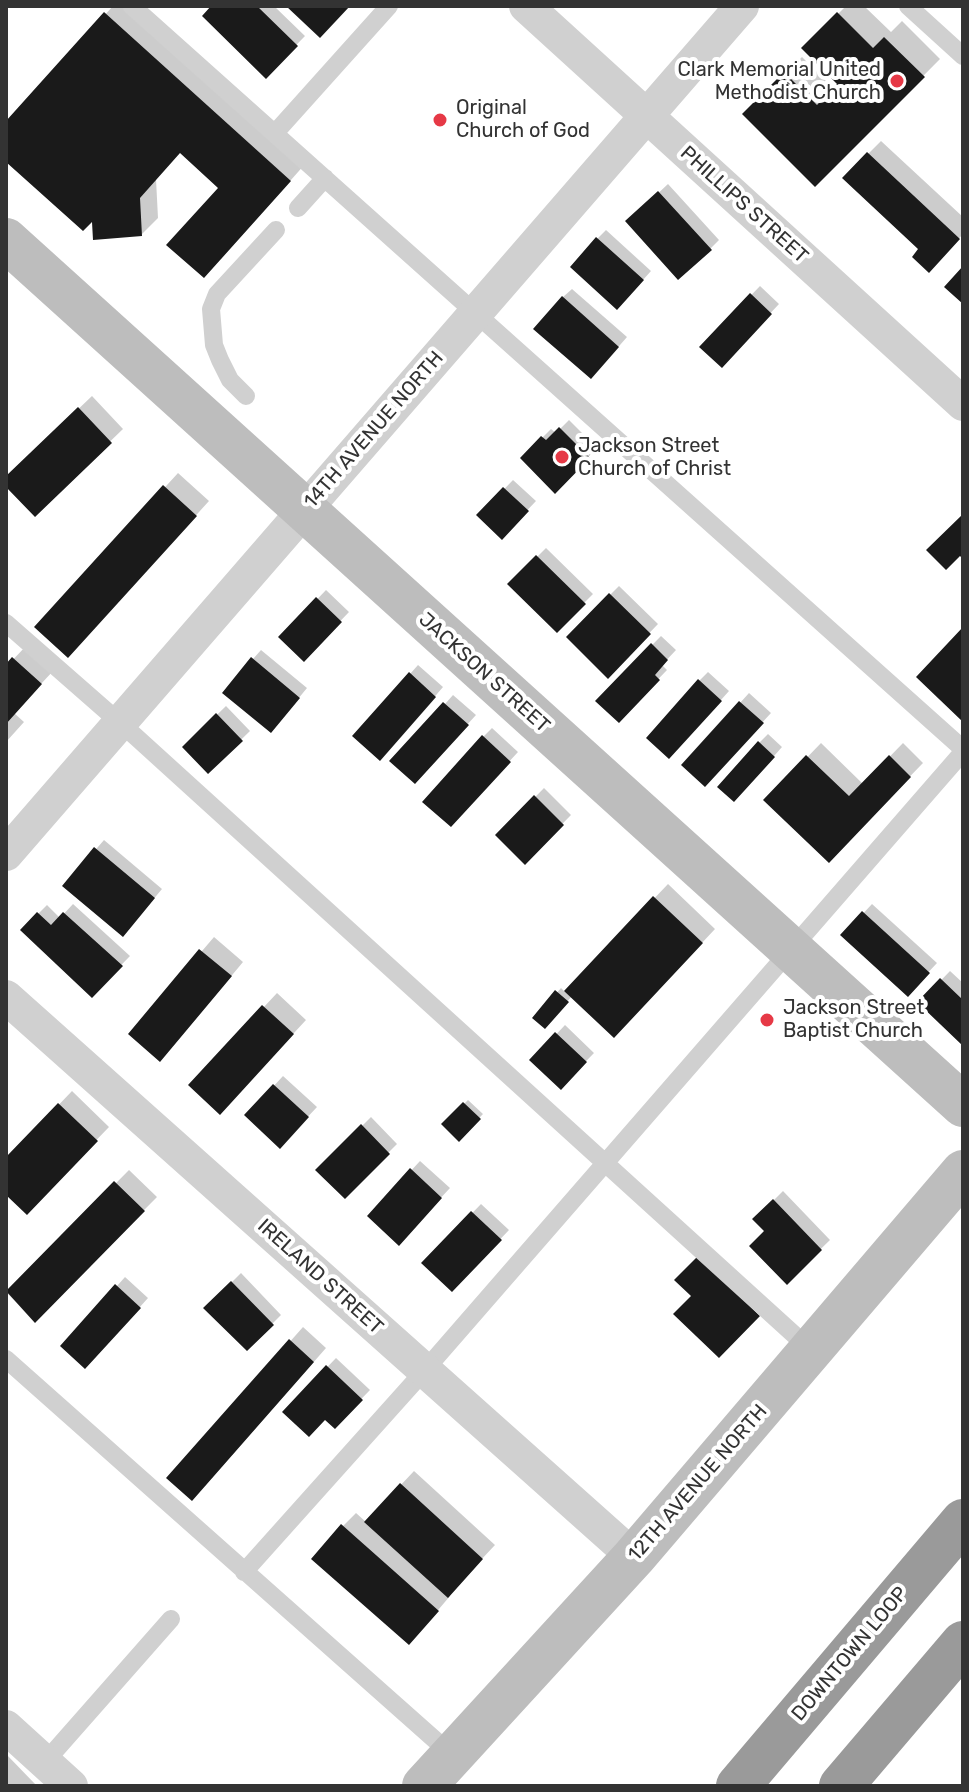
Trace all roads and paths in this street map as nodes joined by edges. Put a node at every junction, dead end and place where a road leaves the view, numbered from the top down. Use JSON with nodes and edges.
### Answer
{"nodes":[{"id":1,"x":132,"y":6,"type":"edge"},
{"id":2,"x":389,"y":6,"type":"edge"},
{"id":3,"x":526,"y":6,"type":"edge"},
{"id":4,"x":742,"y":6,"type":"edge"},
{"id":5,"x":908,"y":6,"type":"edge"},
{"id":6,"x":963,"y":56,"type":"edge"},
{"id":7,"x":646,"y":116,"type":"junction"},
{"id":8,"x":275,"y":133,"type":"junction"},
{"id":9,"x":325,"y":178,"type":"junction"},
{"id":10,"x":298,"y":208,"type":"dead end"},
{"id":11,"x":276,"y":230,"type":"dead end"},
{"id":12,"x":6,"y":240,"type":"edge"},
{"id":13,"x":476,"y":313,"type":"junction"},
{"id":14,"x":246,"y":396,"type":"dead end"},
{"id":15,"x":963,"y":404,"type":"edge"},
{"id":16,"x":305,"y":510,"type":"junction"},
{"id":17,"x":6,"y":623,"type":"edge"},
{"id":18,"x":120,"y":723,"type":"junction"},
{"id":19,"x":963,"y":750,"type":"edge"},
{"id":20,"x":6,"y":854,"type":"edge"},
{"id":21,"x":791,"y":950,"type":"junction"},
{"id":22,"x":6,"y":997,"type":"edge"},
{"id":23,"x":963,"y":1105,"type":"edge"},
{"id":24,"x":605,"y":1160,"type":"junction"},
{"id":25,"x":963,"y":1172,"type":"edge"},
{"id":26,"x":811,"y":1350,"type":"junction"},
{"id":27,"x":6,"y":1359,"type":"edge"},
{"id":28,"x":425,"y":1370,"type":"junction"},
{"id":29,"x":963,"y":1521,"type":"edge"},
{"id":30,"x":634,"y":1557,"type":"junction"},
{"id":31,"x":244,"y":1572,"type":"junction"},
{"id":32,"x":171,"y":1619,"type":"dead end"},
{"id":33,"x":963,"y":1643,"type":"edge"},
{"id":34,"x":6,"y":1727,"type":"edge"},
{"id":35,"x":45,"y":1762,"type":"junction"},
{"id":36,"x":438,"y":1771,"type":"edge"},
{"id":37,"x":71,"y":1786,"type":"edge"},
{"id":38,"x":738,"y":1786,"type":"edge"},
{"id":39,"x":841,"y":1786,"type":"edge"}],
"edges":[{"from":1,"to":8,"type":"lane"},
{"from":2,"to":8,"type":"lane"},
{"from":3,"to":7,"type":"street","name":"PHILLIPS STREET"},
{"from":4,"to":7,"type":"street","name":"14TH AVENUE NORTH"},
{"from":5,"to":6,"type":"lane"},
{"from":7,"to":13,"type":"street","name":"14TH AVENUE NORTH"},
{"from":7,"to":15,"type":"street","name":"PHILLIPS STREET"},
{"from":8,"to":9,"type":"lane"},
{"from":9,"to":10,"type":"lane"},
{"from":9,"to":13,"type":"lane"},
{"from":11,"to":14,"type":"lane"},
{"from":12,"to":16,"type":"street","name":"JACKSON STREET"},
{"from":13,"to":16,"type":"street","name":"14TH AVENUE NORTH"},
{"from":13,"to":19,"type":"lane"},
{"from":16,"to":18,"type":"street","name":"14TH AVENUE NORTH"},
{"from":16,"to":21,"type":"street","name":"JACKSON STREET"},
{"from":17,"to":18,"type":"lane"},
{"from":18,"to":20,"type":"street","name":"14TH AVENUE NORTH"},
{"from":18,"to":24,"type":"lane"},
{"from":19,"to":21,"type":"lane"},
{"from":21,"to":23,"type":"street","name":"JACKSON STREET"},
{"from":21,"to":24,"type":"lane"},
{"from":22,"to":28,"type":"street","name":"IRELAND STREET"},
{"from":24,"to":26,"type":"lane"},
{"from":24,"to":28,"type":"lane"},
{"from":25,"to":26,"type":"street","name":"12TH AVENUE NORTH"},
{"from":26,"to":30,"type":"street","name":"12TH AVENUE NORTH"},
{"from":27,"to":31,"type":"lane"},
{"from":28,"to":30,"type":"street","name":"IRELAND STREET"},
{"from":28,"to":31,"type":"lane"},
{"from":29,"to":38,"type":"highway","name":"DOWNTOWN LOOP"},
{"from":30,"to":36,"type":"street","name":"12TH AVENUE NORTH"},
{"from":31,"to":36,"type":"lane"},
{"from":32,"to":35,"type":"lane"},
{"from":33,"to":39,"type":"highway"},
{"from":34,"to":35,"type":"street"},
{"from":35,"to":37,"type":"street"}]}
